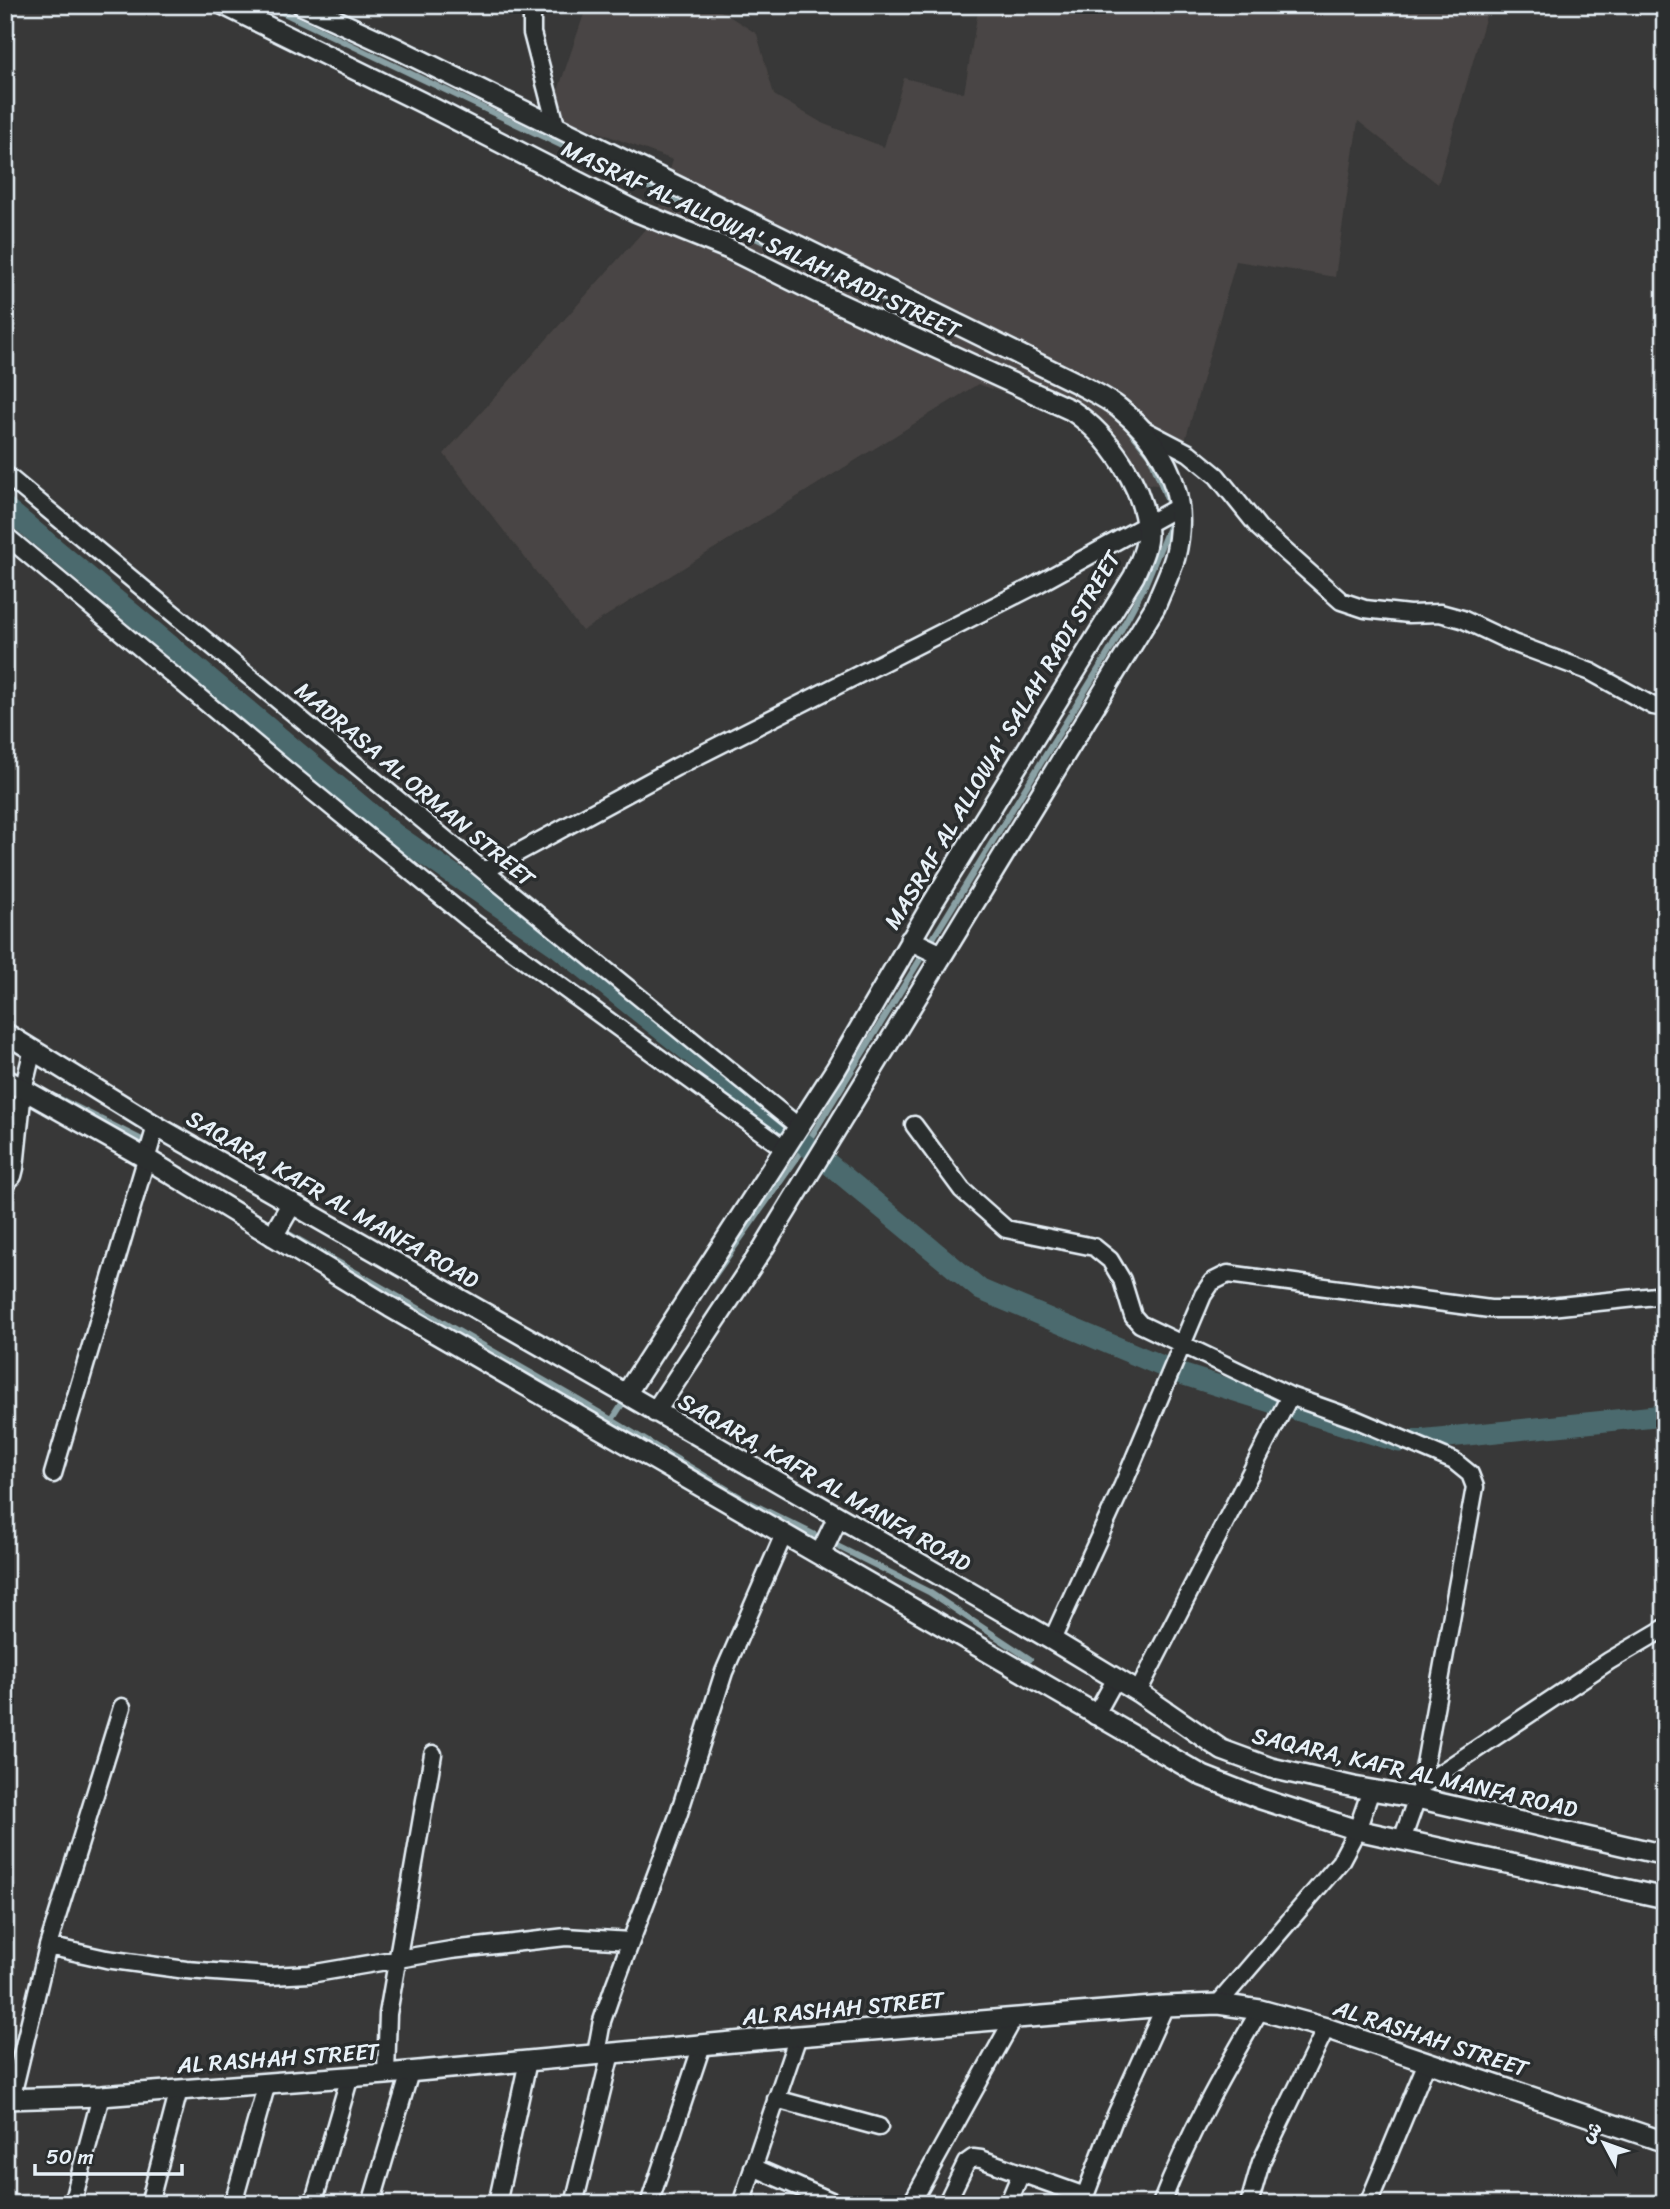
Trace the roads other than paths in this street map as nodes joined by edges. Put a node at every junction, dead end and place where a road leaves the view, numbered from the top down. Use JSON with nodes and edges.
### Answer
{"nodes":[{"id":1,"x":224,"y":5,"type":"edge"},
{"id":2,"x":302,"y":5,"type":"edge"},
{"id":3,"x":532,"y":5,"type":"edge"},
{"id":4,"x":557,"y":129,"type":"junction"},
{"id":5,"x":1140,"y":427,"type":"junction"},
{"id":6,"x":5,"y":474,"type":"edge"},
{"id":7,"x":1178,"y":507,"type":"junction"},
{"id":8,"x":1145,"y":523,"type":"junction"},
{"id":9,"x":5,"y":535,"type":"edge"},
{"id":10,"x":1665,"y":708,"type":"edge"},
{"id":11,"x":484,"y":871,"type":"junction"},
{"id":12,"x":910,"y":940,"type":"junction"},
{"id":13,"x":941,"y":956,"type":"junction"},
{"id":14,"x":5,"y":1033,"type":"edge"},
{"id":15,"x":32,"y":1054,"type":"junction"},
{"id":16,"x":836,"y":1069,"type":"junction"},
{"id":17,"x":5,"y":1079,"type":"edge"},
{"id":18,"x":25,"y":1084,"type":"junction"},
{"id":19,"x":864,"y":1084,"type":"junction"},
{"id":20,"x":914,"y":1125,"type":"dead end"},
{"id":21,"x":156,"y":1126,"type":"junction"},
{"id":22,"x":799,"y":1127,"type":"junction"},
{"id":23,"x":785,"y":1149,"type":"junction"},
{"id":24,"x":147,"y":1159,"type":"junction"},
{"id":25,"x":811,"y":1169,"type":"junction"},
{"id":26,"x":5,"y":1184,"type":"edge"},
{"id":27,"x":282,"y":1221,"type":"junction"},
{"id":28,"x":1665,"y":1295,"type":"edge"},
{"id":29,"x":1183,"y":1345,"type":"junction"},
{"id":30,"x":626,"y":1394,"type":"junction"},
{"id":31,"x":1290,"y":1396,"type":"junction"},
{"id":32,"x":655,"y":1412,"type":"junction"},
{"id":33,"x":53,"y":1474,"type":"dead end"},
{"id":34,"x":785,"y":1534,"type":"junction"},
{"id":35,"x":829,"y":1536,"type":"junction"},
{"id":36,"x":1665,"y":1628,"type":"edge"},
{"id":37,"x":1052,"y":1640,"type":"junction"},
{"id":38,"x":1114,"y":1682,"type":"junction"},
{"id":39,"x":1138,"y":1692,"type":"junction"},
{"id":40,"x":122,"y":1707,"type":"dead end"},
{"id":41,"x":1097,"y":1712,"type":"junction"},
{"id":42,"x":433,"y":1754,"type":"dead end"},
{"id":43,"x":1371,"y":1790,"type":"junction"},
{"id":44,"x":1419,"y":1792,"type":"junction"},
{"id":45,"x":1357,"y":1830,"type":"junction"},
{"id":46,"x":1402,"y":1840,"type":"junction"},
{"id":47,"x":1665,"y":1855,"type":"edge"},
{"id":48,"x":1665,"y":1898,"type":"edge"},
{"id":49,"x":630,"y":1941,"type":"junction"},
{"id":50,"x":48,"y":1946,"type":"junction"},
{"id":51,"x":397,"y":1958,"type":"junction"},
{"id":52,"x":1218,"y":2004,"type":"junction"},
{"id":53,"x":1165,"y":2006,"type":"junction"},
{"id":54,"x":1260,"y":2010,"type":"junction"},
{"id":55,"x":1014,"y":2018,"type":"junction"},
{"id":56,"x":1326,"y":2028,"type":"junction"},
{"id":57,"x":798,"y":2036,"type":"junction"},
{"id":58,"x":702,"y":2045,"type":"junction"},
{"id":59,"x":604,"y":2054,"type":"junction"},
{"id":60,"x":528,"y":2061,"type":"junction"},
{"id":61,"x":1427,"y":2062,"type":"junction"},
{"id":62,"x":410,"y":2072,"type":"junction"},
{"id":63,"x":386,"y":2074,"type":"junction"},
{"id":64,"x":350,"y":2077,"type":"junction"},
{"id":65,"x":267,"y":2083,"type":"junction"},
{"id":66,"x":179,"y":2090,"type":"junction"},
{"id":67,"x":102,"y":2096,"type":"junction"},
{"id":68,"x":776,"y":2099,"type":"junction"},
{"id":69,"x":8,"y":2100,"type":"edge"},
{"id":70,"x":878,"y":2127,"type":"dead end"},
{"id":71,"x":1665,"y":2142,"type":"edge"},
{"id":72,"x":753,"y":2167,"type":"junction"},
{"id":73,"x":1021,"y":2173,"type":"junction"},
{"id":74,"x":1084,"y":2200,"type":"edge"},
{"id":75,"x":72,"y":2204,"type":"edge"},
{"id":76,"x":149,"y":2204,"type":"edge"},
{"id":77,"x":233,"y":2204,"type":"edge"},
{"id":78,"x":313,"y":2204,"type":"edge"},
{"id":79,"x":371,"y":2204,"type":"edge"},
{"id":80,"x":497,"y":2204,"type":"edge"},
{"id":81,"x":574,"y":2204,"type":"edge"},
{"id":82,"x":649,"y":2204,"type":"edge"},
{"id":83,"x":741,"y":2204,"type":"edge"},
{"id":84,"x":838,"y":2204,"type":"edge"},
{"id":85,"x":911,"y":2204,"type":"edge"},
{"id":86,"x":946,"y":2204,"type":"edge"},
{"id":87,"x":1008,"y":2204,"type":"edge"},
{"id":88,"x":1161,"y":2204,"type":"edge"},
{"id":89,"x":1249,"y":2204,"type":"edge"},
{"id":90,"x":1368,"y":2204,"type":"edge"}],
"edges":[{"from":1,"to":8,"type":"street","name":"MASRAF AL ALLOWA' SALAH RADI STREET"},
{"from":2,"to":4,"type":"street","name":"MASRAF AL ALLOWA' SALAH RADI STREET"},
{"from":3,"to":4,"type":"street"},
{"from":4,"to":5,"type":"street","name":"MASRAF AL ALLOWA' SALAH RADI STREET"},
{"from":5,"to":7,"type":"street","name":"MASRAF AL ALLOWA' SALAH RADI STREET"},
{"from":5,"to":10,"type":"street"},
{"from":6,"to":11,"type":"street","name":"MADRASA AL ORMAN STREET"},
{"from":7,"to":8,"type":"street"},
{"from":7,"to":13,"type":"street","name":"MASRAF AL ALLOWA' SALAH RADI STREET"},
{"from":8,"to":11,"type":"street"},
{"from":8,"to":12,"type":"street","name":"MASRAF AL ALLOWA' SALAH RADI STREET"},
{"from":9,"to":23,"type":"street"},
{"from":11,"to":22,"type":"street","name":"MADRASA AL ORMAN STREET"},
{"from":12,"to":13,"type":"street"},
{"from":12,"to":16,"type":"street","name":"MASRAF AL ALLOWA' SALAH RADI STREET"},
{"from":13,"to":19,"type":"street","name":"MASRAF AL ALLOWA' SALAH RADI STREET"},
{"from":14,"to":15,"type":"street","name":"SAQARA, KAFR AL MANFA ROAD"},
{"from":15,"to":18,"type":"street"},
{"from":15,"to":21,"type":"street","name":"SAQARA, KAFR AL MANFA ROAD"},
{"from":16,"to":19,"type":"street"},
{"from":16,"to":22,"type":"street","name":"MASRAF AL ALLOWA' SALAH RADI STREET"},
{"from":17,"to":18,"type":"street","name":"SAQARA, KAFR AL MANFA ROAD"},
{"from":18,"to":24,"type":"street","name":"SAQARA, KAFR AL MANFA ROAD"},
{"from":18,"to":26,"type":"street"},
{"from":19,"to":25,"type":"street","name":"MASRAF AL ALLOWA' SALAH RADI STREET"},
{"from":20,"to":29,"type":"street"},
{"from":21,"to":24,"type":"street"},
{"from":21,"to":27,"type":"street","name":"SAQARA, KAFR AL MANFA ROAD"},
{"from":22,"to":23,"type":"street","name":"MASRAF AL ALLOWA' SALAH RADI STREET"},
{"from":23,"to":25,"type":"street"},
{"from":23,"to":30,"type":"street","name":"MASRAF AL ALLOWA' SALAH RADI STREET"},
{"from":24,"to":27,"type":"street","name":"SAQARA, KAFR AL MANFA ROAD"},
{"from":24,"to":33,"type":"street"},
{"from":25,"to":32,"type":"street","name":"MASRAF AL ALLOWA' SALAH RADI STREET"},
{"from":27,"to":30,"type":"street","name":"SAQARA, KAFR AL MANFA ROAD"},
{"from":27,"to":34,"type":"street","name":"SAQARA, KAFR AL MANFA ROAD"},
{"from":28,"to":29,"type":"street"},
{"from":29,"to":31,"type":"street"},
{"from":29,"to":37,"type":"street"},
{"from":30,"to":32,"type":"street","name":"SAQARA, KAFR AL MANFA ROAD"},
{"from":31,"to":39,"type":"street"},
{"from":31,"to":44,"type":"street"},
{"from":32,"to":35,"type":"street","name":"SAQARA, KAFR AL MANFA ROAD"},
{"from":34,"to":35,"type":"street","name":"SAQARA, KAFR AL MANFA ROAD"},
{"from":34,"to":49,"type":"street"},
{"from":35,"to":37,"type":"street","name":"SAQARA, KAFR AL MANFA ROAD"},
{"from":35,"to":41,"type":"street","name":"SAQARA, KAFR AL MANFA ROAD"},
{"from":36,"to":44,"type":"street"},
{"from":37,"to":38,"type":"street","name":"SAQARA, KAFR AL MANFA ROAD"},
{"from":38,"to":39,"type":"street","name":"SAQARA, KAFR AL MANFA ROAD"},
{"from":38,"to":41,"type":"street"},
{"from":39,"to":43,"type":"street","name":"SAQARA, KAFR AL MANFA ROAD"},
{"from":40,"to":50,"type":"street"},
{"from":41,"to":45,"type":"street","name":"SAQARA, KAFR AL MANFA ROAD"},
{"from":42,"to":51,"type":"street"},
{"from":43,"to":44,"type":"street","name":"SAQARA, KAFR AL MANFA ROAD"},
{"from":43,"to":45,"type":"street"},
{"from":44,"to":46,"type":"street"},
{"from":44,"to":47,"type":"street","name":"SAQARA, KAFR AL MANFA ROAD"},
{"from":45,"to":46,"type":"street","name":"SAQARA, KAFR AL MANFA ROAD"},
{"from":45,"to":52,"type":"street"},
{"from":46,"to":48,"type":"street","name":"SAQARA, KAFR AL MANFA ROAD"},
{"from":49,"to":51,"type":"street"},
{"from":49,"to":59,"type":"street"},
{"from":50,"to":51,"type":"street"},
{"from":50,"to":69,"type":"street"},
{"from":51,"to":63,"type":"street"},
{"from":52,"to":53,"type":"street","name":"AL RASHAH STREET"},
{"from":52,"to":54,"type":"street","name":"AL RASHAH STREET"},
{"from":53,"to":55,"type":"street","name":"AL RASHAH STREET"},
{"from":53,"to":74,"type":"street"},
{"from":54,"to":56,"type":"street","name":"AL RASHAH STREET"},
{"from":54,"to":88,"type":"street"},
{"from":55,"to":57,"type":"street","name":"AL RASHAH STREET"},
{"from":55,"to":85,"type":"street"},
{"from":56,"to":61,"type":"street","name":"AL RASHAH STREET"},
{"from":56,"to":89,"type":"street"},
{"from":57,"to":58,"type":"street","name":"AL RASHAH STREET"},
{"from":57,"to":68,"type":"street"},
{"from":58,"to":59,"type":"street","name":"AL RASHAH STREET"},
{"from":58,"to":82,"type":"street"},
{"from":59,"to":60,"type":"street","name":"AL RASHAH STREET"},
{"from":59,"to":81,"type":"street"},
{"from":60,"to":62,"type":"street","name":"AL RASHAH STREET"},
{"from":60,"to":80,"type":"street"},
{"from":61,"to":71,"type":"street","name":"AL RASHAH STREET"},
{"from":61,"to":90,"type":"street"},
{"from":62,"to":63,"type":"street","name":"AL RASHAH STREET"},
{"from":62,"to":79,"type":"street"},
{"from":63,"to":64,"type":"street","name":"AL RASHAH STREET"},
{"from":64,"to":65,"type":"street","name":"AL RASHAH STREET"},
{"from":64,"to":78,"type":"street"},
{"from":65,"to":66,"type":"street","name":"AL RASHAH STREET"},
{"from":65,"to":77,"type":"street"},
{"from":66,"to":67,"type":"street","name":"AL RASHAH STREET"},
{"from":66,"to":76,"type":"street"},
{"from":67,"to":69,"type":"street","name":"AL RASHAH STREET"},
{"from":67,"to":75,"type":"street"},
{"from":68,"to":70,"type":"street"},
{"from":68,"to":72,"type":"street"},
{"from":72,"to":83,"type":"street"},
{"from":72,"to":84,"type":"street"},
{"from":73,"to":74,"type":"street"},
{"from":73,"to":86,"type":"street"},
{"from":73,"to":87,"type":"street"}]}
